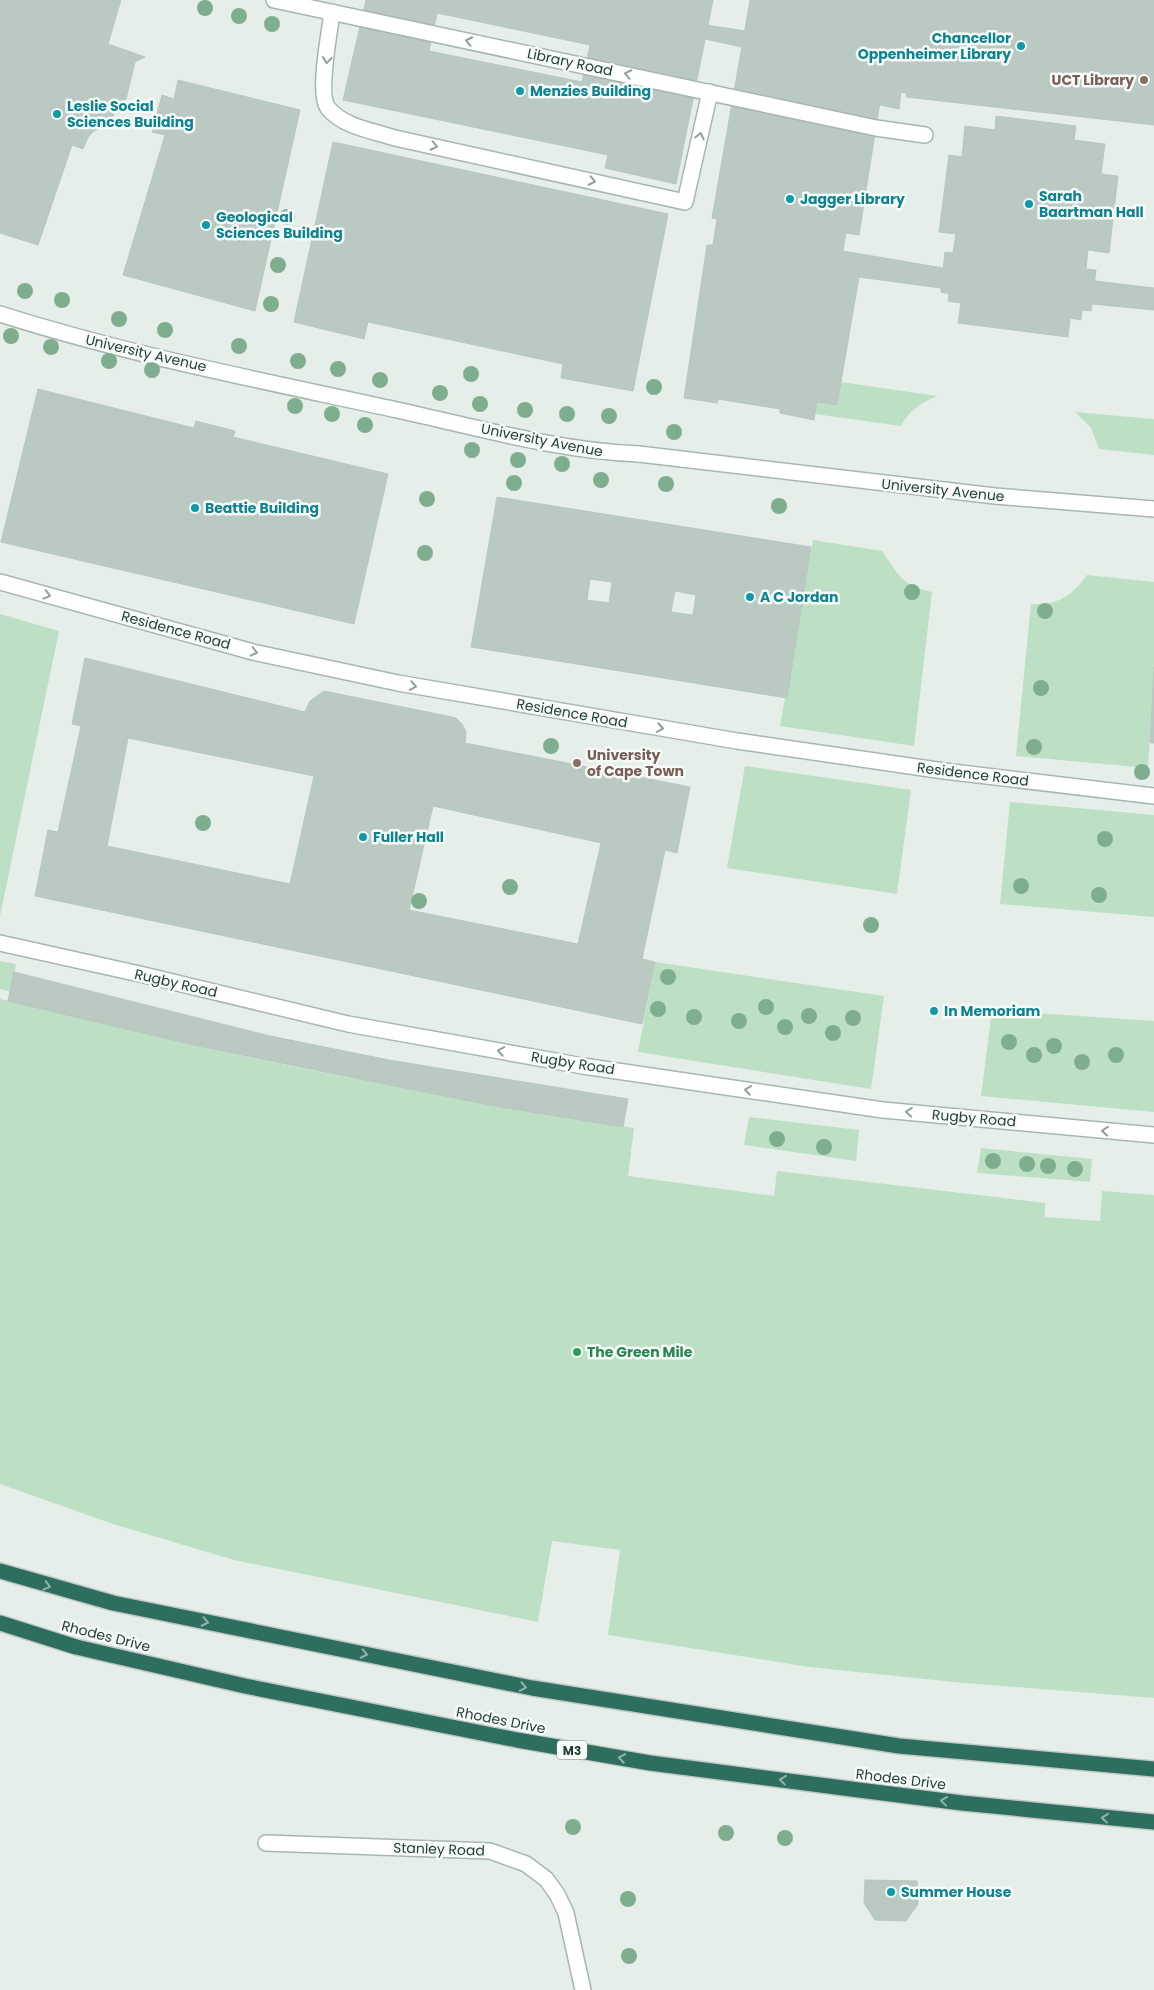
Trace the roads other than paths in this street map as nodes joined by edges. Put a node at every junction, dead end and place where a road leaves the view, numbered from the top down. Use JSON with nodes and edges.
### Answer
{"nodes":[{"id":1,"x":274,"y":0,"type":"edge"},
{"id":2,"x":332,"y":12,"type":"junction"},
{"id":3,"x":710,"y":92,"type":"junction"},
{"id":4,"x":925,"y":135,"type":"dead end"},
{"id":5,"x":0,"y":314,"type":"edge"},
{"id":6,"x":1154,"y":509,"type":"edge"},
{"id":7,"x":0,"y":582,"type":"edge"},
{"id":8,"x":1154,"y":796,"type":"edge"},
{"id":9,"x":0,"y":943,"type":"edge"},
{"id":10,"x":1154,"y":1135,"type":"edge"},
{"id":11,"x":0,"y":1571,"type":"edge"},
{"id":12,"x":0,"y":1623,"type":"edge"},
{"id":13,"x":1154,"y":1769,"type":"edge"},
{"id":14,"x":1154,"y":1822,"type":"edge"},
{"id":15,"x":266,"y":1843,"type":"dead end"},
{"id":16,"x":583,"y":1990,"type":"edge"}],
"edges":[{"from":1,"to":2,"type":"street","name":"Library Road"},
{"from":3,"to":2,"type":"street","name":"Library Road","one_way":true},
{"from":2,"to":3,"type":"street","one_way":true},
{"from":3,"to":4,"type":"street","name":"Library Road"},
{"from":5,"to":6,"type":"street","name":"University Avenue"},
{"from":7,"to":8,"type":"street","name":"Residence Road","one_way":true},
{"from":10,"to":9,"type":"street","name":"Rugby Road","one_way":true},
{"from":11,"to":13,"type":"highway","one_way":true},
{"from":14,"to":12,"type":"highway","name":"Rhodes Drive","number":"M3","one_way":true},
{"from":15,"to":16,"type":"street","name":"Stanley Road"}]}
